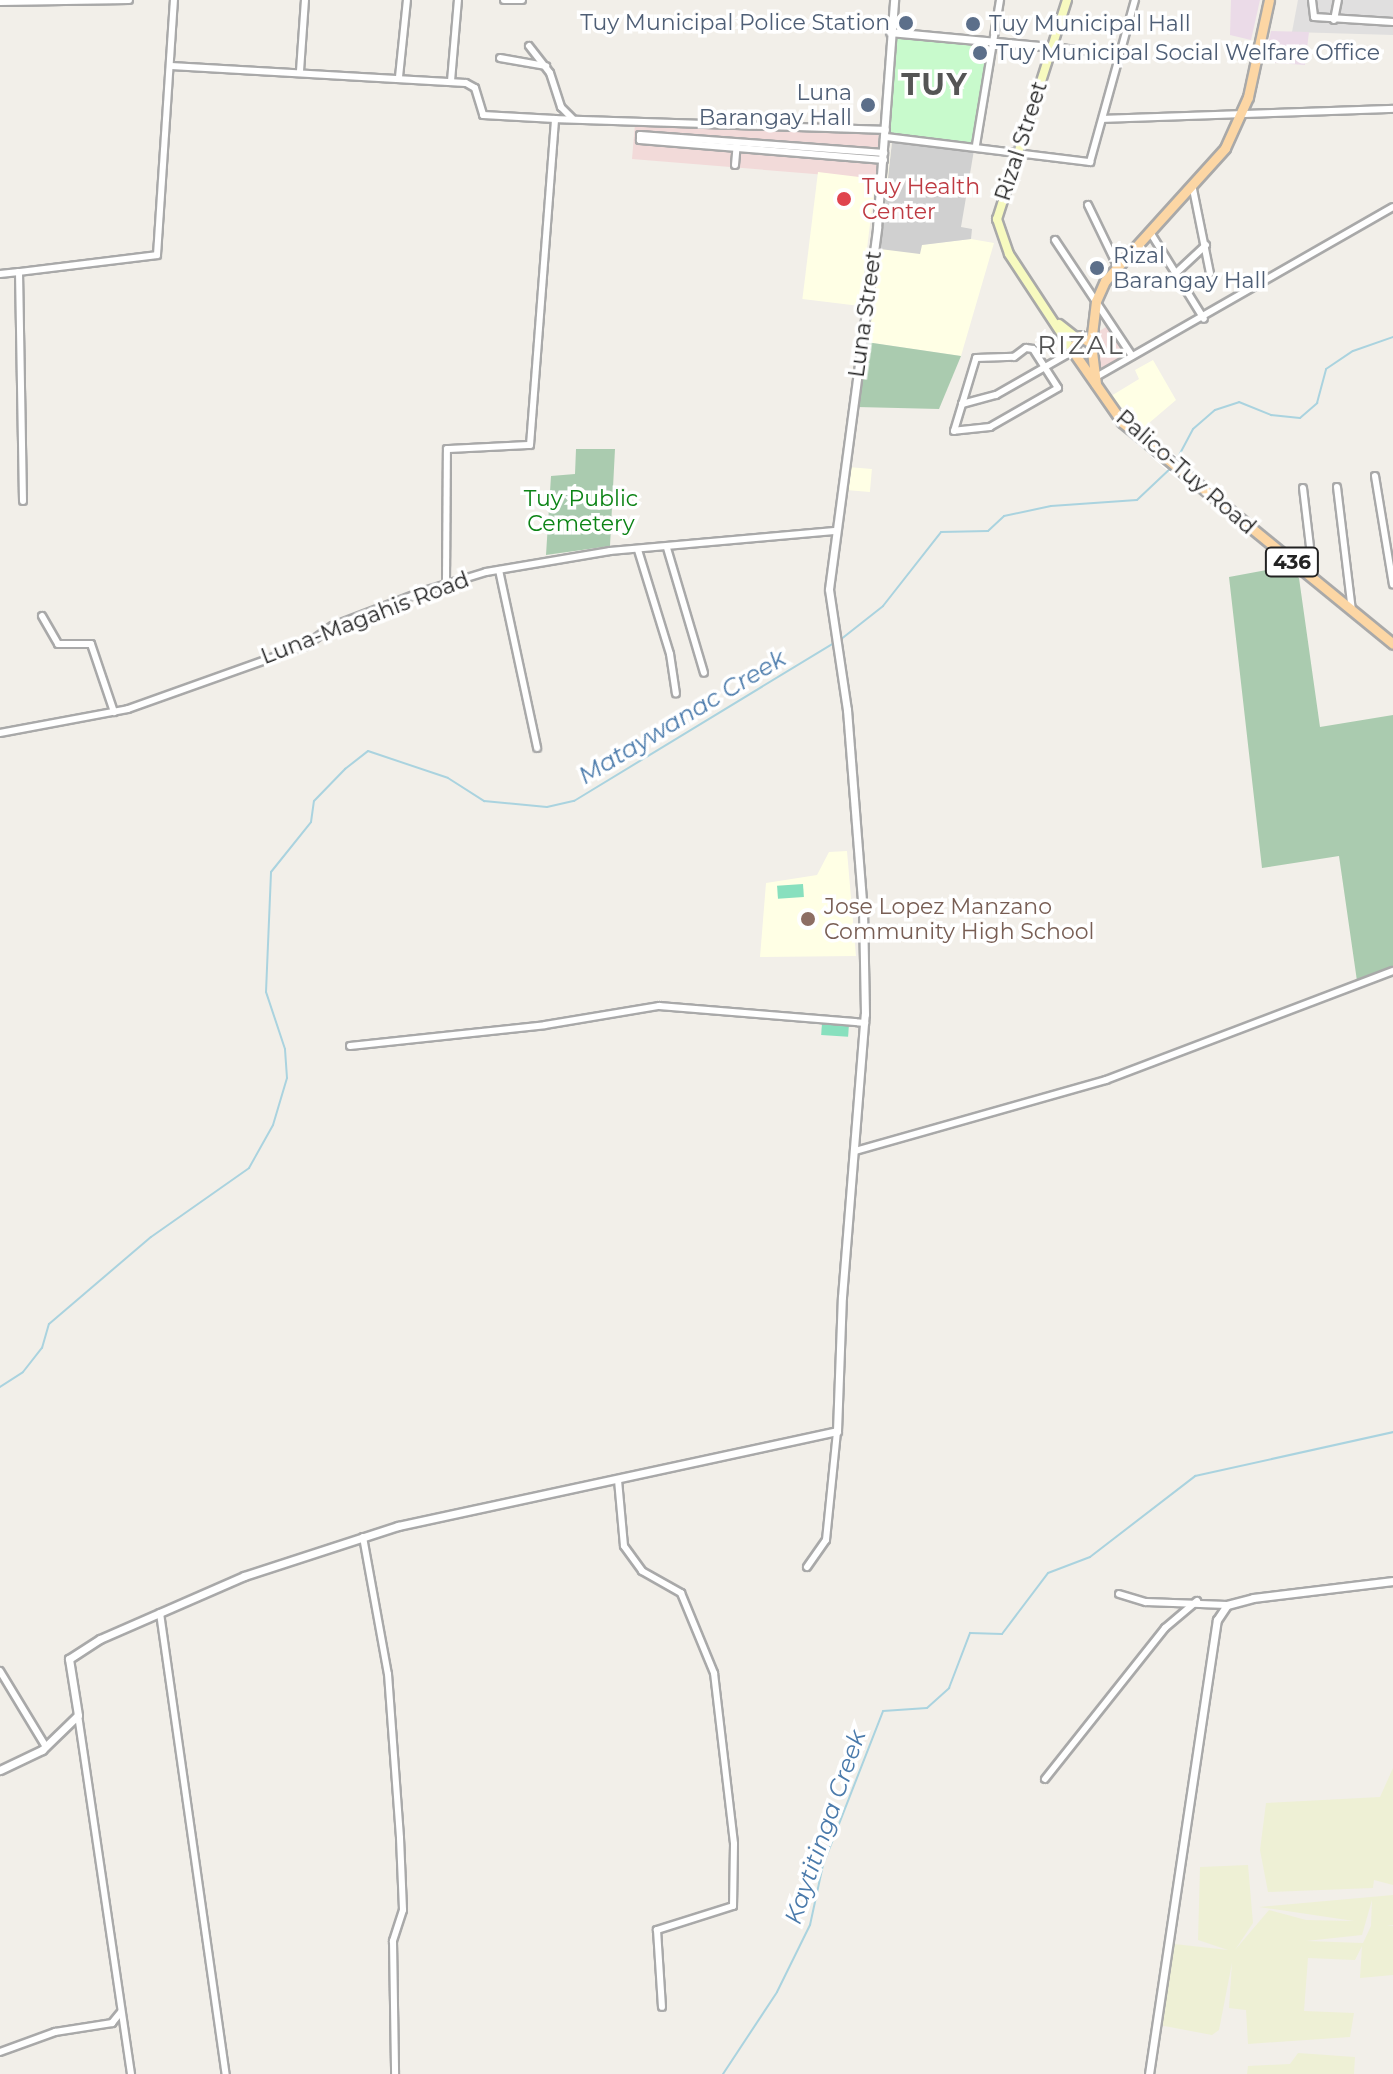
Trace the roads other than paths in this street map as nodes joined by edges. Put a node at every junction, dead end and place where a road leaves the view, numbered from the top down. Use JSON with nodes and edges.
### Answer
{"nodes":[{"id":1,"x":129,"y":0,"type":"edge"},
{"id":2,"x":174,"y":0,"type":"edge"},
{"id":3,"x":305,"y":0,"type":"edge"},
{"id":4,"x":407,"y":0,"type":"edge"},
{"id":5,"x":458,"y":0,"type":"edge"},
{"id":6,"x":504,"y":0,"type":"edge"},
{"id":7,"x":522,"y":0,"type":"edge"},
{"id":8,"x":894,"y":0,"type":"edge"},
{"id":9,"x":1000,"y":0,"type":"edge"},
{"id":10,"x":1067,"y":0,"type":"edge"},
{"id":11,"x":1135,"y":0,"type":"edge"},
{"id":12,"x":1269,"y":0,"type":"edge"},
{"id":13,"x":1312,"y":0,"type":"edge"},
{"id":14,"x":1338,"y":0,"type":"edge"},
{"id":15,"x":0,"y":2,"type":"edge"},
{"id":16,"x":1334,"y":20,"type":"junction"},
{"id":17,"x":1393,"y":22,"type":"edge"},
{"id":18,"x":890,"y":32,"type":"junction"},
{"id":19,"x":993,"y":41,"type":"junction"},
{"id":20,"x":529,"y":46,"type":"dead end"},
{"id":21,"x":1052,"y":47,"type":"junction"},
{"id":22,"x":1119,"y":55,"type":"junction"},
{"id":23,"x":500,"y":58,"type":"dead end"},
{"id":24,"x":171,"y":66,"type":"junction"},
{"id":25,"x":546,"y":66,"type":"junction"},
{"id":26,"x":300,"y":71,"type":"junction"},
{"id":27,"x":399,"y":77,"type":"junction"},
{"id":28,"x":451,"y":81,"type":"junction"},
{"id":29,"x":1393,"y":109,"type":"edge"},
{"id":30,"x":1242,"y":115,"type":"junction"},
{"id":31,"x":572,"y":118,"type":"junction"},
{"id":32,"x":555,"y":119,"type":"junction"},
{"id":33,"x":1103,"y":119,"type":"junction"},
{"id":34,"x":886,"y":134,"type":"junction"},
{"id":35,"x":737,"y":143,"type":"junction"},
{"id":36,"x":976,"y":145,"type":"junction"},
{"id":37,"x":1018,"y":151,"type":"junction"},
{"id":38,"x":884,"y":157,"type":"junction"},
{"id":39,"x":735,"y":165,"type":"dead end"},
{"id":40,"x":1193,"y":189,"type":"junction"},
{"id":41,"x":1088,"y":205,"type":"dead end"},
{"id":42,"x":1393,"y":207,"type":"edge"},
{"id":43,"x":1150,"y":232,"type":"junction"},
{"id":44,"x":1055,"y":240,"type":"dead end"},
{"id":45,"x":1206,"y":245,"type":"junction"},
{"id":46,"x":1117,"y":265,"type":"junction"},
{"id":47,"x":19,"y":272,"type":"junction"},
{"id":48,"x":1176,"y":273,"type":"junction"},
{"id":49,"x":1210,"y":273,"type":"dead end"},
{"id":50,"x":0,"y":274,"type":"edge"},
{"id":51,"x":1025,"y":278,"type":"junction"},
{"id":52,"x":1096,"y":301,"type":"junction"},
{"id":53,"x":1094,"y":312,"type":"junction"},
{"id":54,"x":1204,"y":319,"type":"junction"},
{"id":55,"x":1078,"y":337,"type":"junction"},
{"id":56,"x":1091,"y":345,"type":"junction"},
{"id":57,"x":1073,"y":351,"type":"junction"},
{"id":58,"x":1132,"y":356,"type":"junction"},
{"id":59,"x":1045,"y":367,"type":"junction"},
{"id":60,"x":1096,"y":381,"type":"junction"},
{"id":61,"x":962,"y":404,"type":"junction"},
{"id":62,"x":1375,"y":476,"type":"dead end"},
{"id":63,"x":1337,"y":487,"type":"dead end"},
{"id":64,"x":1303,"y":488,"type":"dead end"},
{"id":65,"x":23,"y":501,"type":"dead end"},
{"id":66,"x":834,"y":531,"type":"junction"},
{"id":67,"x":667,"y":548,"type":"junction"},
{"id":68,"x":638,"y":550,"type":"junction"},
{"id":69,"x":499,"y":570,"type":"junction"},
{"id":70,"x":1314,"y":580,"type":"junction"},
{"id":71,"x":446,"y":582,"type":"junction"},
{"id":72,"x":1393,"y":585,"type":"edge"},
{"id":73,"x":1352,"y":611,"type":"junction"},
{"id":74,"x":42,"y":616,"type":"dead end"},
{"id":75,"x":1393,"y":644,"type":"edge"},
{"id":76,"x":704,"y":673,"type":"dead end"},
{"id":77,"x":676,"y":694,"type":"dead end"},
{"id":78,"x":114,"y":712,"type":"junction"},
{"id":79,"x":0,"y":733,"type":"edge"},
{"id":80,"x":537,"y":748,"type":"dead end"},
{"id":81,"x":1393,"y":971,"type":"edge"},
{"id":82,"x":865,"y":1023,"type":"junction"},
{"id":83,"x":350,"y":1046,"type":"dead end"},
{"id":84,"x":855,"y":1151,"type":"junction"},
{"id":85,"x":837,"y":1431,"type":"junction"},
{"id":86,"x":618,"y":1480,"type":"junction"},
{"id":87,"x":363,"y":1537,"type":"junction"},
{"id":88,"x":807,"y":1567,"type":"dead end"},
{"id":89,"x":1393,"y":1581,"type":"edge"},
{"id":90,"x":1119,"y":1594,"type":"dead end"},
{"id":91,"x":1197,"y":1601,"type":"junction"},
{"id":92,"x":1227,"y":1605,"type":"junction"},
{"id":93,"x":160,"y":1613,"type":"junction"},
{"id":94,"x":0,"y":1671,"type":"edge"},
{"id":95,"x":78,"y":1715,"type":"junction"},
{"id":96,"x":46,"y":1747,"type":"junction"},
{"id":97,"x":0,"y":1770,"type":"edge"},
{"id":98,"x":1045,"y":1779,"type":"dead end"},
{"id":99,"x":662,"y":2007,"type":"dead end"},
{"id":100,"x":121,"y":2012,"type":"junction"},
{"id":101,"x":0,"y":2052,"type":"edge"},
{"id":102,"x":131,"y":2074,"type":"edge"},
{"id":103,"x":226,"y":2074,"type":"edge"},
{"id":104,"x":395,"y":2074,"type":"edge"},
{"id":105,"x":1149,"y":2074,"type":"edge"}],
"edges":[{"from":1,"to":15,"type":"street"},
{"from":2,"to":24,"type":"street"},
{"from":3,"to":26,"type":"street"},
{"from":4,"to":27,"type":"street"},
{"from":5,"to":28,"type":"street"},
{"from":6,"to":7,"type":"street"},
{"from":8,"to":18,"type":"street","name":"Luna Street"},
{"from":9,"to":19,"type":"street"},
{"from":10,"to":21,"type":"main road","name":"Rizal Street","number":"436"},
{"from":11,"to":22,"type":"street"},
{"from":12,"to":30,"type":"main road","name":"Palico-Tuy Road"},
{"from":13,"to":16,"type":"street"},
{"from":14,"to":16,"type":"street"},
{"from":16,"to":17,"type":"street"},
{"from":18,"to":19,"type":"street"},
{"from":18,"to":34,"type":"street","name":"Luna Street"},
{"from":19,"to":21,"type":"street"},
{"from":19,"to":36,"type":"street"},
{"from":20,"to":25,"type":"street"},
{"from":21,"to":22,"type":"street"},
{"from":21,"to":37,"type":"main road","name":"Rizal Street","number":"436"},
{"from":22,"to":33,"type":"street"},
{"from":23,"to":25,"type":"street"},
{"from":24,"to":26,"type":"street"},
{"from":24,"to":47,"type":"street"},
{"from":25,"to":31,"type":"street"},
{"from":26,"to":27,"type":"street"},
{"from":27,"to":28,"type":"street"},
{"from":28,"to":32,"type":"street"},
{"from":29,"to":30,"type":"street"},
{"from":30,"to":33,"type":"street"},
{"from":30,"to":40,"type":"main road","name":"Palico-Tuy Road"},
{"from":31,"to":32,"type":"street"},
{"from":31,"to":34,"type":"street"},
{"from":32,"to":71,"type":"street"},
{"from":33,"to":37,"type":"street"},
{"from":34,"to":36,"type":"street"},
{"from":34,"to":38,"type":"street","name":"Luna Street"},
{"from":35,"to":35,"type":"street"},
{"from":35,"to":38,"type":"street"},
{"from":35,"to":39,"type":"street"},
{"from":36,"to":37,"type":"street"},
{"from":37,"to":51,"type":"main road","name":"Rizal Street","number":"436"},
{"from":38,"to":66,"type":"street","name":"Luna Street"},
{"from":40,"to":43,"type":"main road","name":"Palico-Tuy Road"},
{"from":40,"to":45,"type":"street"},
{"from":41,"to":46,"type":"street"},
{"from":42,"to":54,"type":"street"},
{"from":43,"to":46,"type":"main road","name":"Palico-Tuy Road"},
{"from":43,"to":48,"type":"street"},
{"from":44,"to":52,"type":"street"},
{"from":45,"to":48,"type":"street"},
{"from":45,"to":49,"type":"street"},
{"from":46,"to":52,"type":"main road","name":"Palico-Tuy Road"},
{"from":47,"to":50,"type":"street"},
{"from":47,"to":65,"type":"street"},
{"from":48,"to":54,"type":"street"},
{"from":51,"to":55,"type":"main road","name":"Rizal Street","number":"436"},
{"from":51,"to":57,"type":"main road","name":"Rizal Street","number":"436"},
{"from":52,"to":53,"type":"main road","name":"Palico-Tuy Road"},
{"from":52,"to":58,"type":"street"},
{"from":53,"to":55,"type":"main road"},
{"from":53,"to":56,"type":"main road","name":"Palico-Tuy Road"},
{"from":54,"to":58,"type":"street"},
{"from":55,"to":56,"type":"main road","number":"436"},
{"from":55,"to":57,"type":"main road"},
{"from":56,"to":57,"type":"main road"},
{"from":56,"to":60,"type":"main road","name":"Palico-Tuy Road","number":"436"},
{"from":57,"to":59,"type":"street"},
{"from":57,"to":60,"type":"main road","name":"Palico-Tuy Road","number":"436"},
{"from":58,"to":60,"type":"street"},
{"from":59,"to":61,"type":"street"},
{"from":59,"to":61,"type":"street"},
{"from":59,"to":61,"type":"street"},
{"from":60,"to":70,"type":"main road","name":"Palico-Tuy Road","number":"436"},
{"from":62,"to":72,"type":"street"},
{"from":63,"to":73,"type":"street"},
{"from":64,"to":70,"type":"street"},
{"from":66,"to":67,"type":"street","name":"Luna-Magahis Road"},
{"from":66,"to":82,"type":"street","name":"Luna Street"},
{"from":67,"to":68,"type":"street","name":"Luna-Magahis Road"},
{"from":67,"to":76,"type":"street"},
{"from":68,"to":69,"type":"street","name":"Luna-Magahis Road"},
{"from":68,"to":77,"type":"street"},
{"from":69,"to":71,"type":"street","name":"Luna-Magahis Road"},
{"from":69,"to":80,"type":"street"},
{"from":70,"to":73,"type":"main road","name":"Palico-Tuy Road","number":"436"},
{"from":71,"to":78,"type":"street","name":"Luna-Magahis Road"},
{"from":73,"to":75,"type":"main road","name":"Palico-Tuy Road","number":"436"},
{"from":74,"to":78,"type":"street"},
{"from":78,"to":79,"type":"street","name":"Luna-Magahis Road"},
{"from":81,"to":84,"type":"street"},
{"from":82,"to":83,"type":"street"},
{"from":82,"to":84,"type":"street","name":"Luna Street"},
{"from":84,"to":85,"type":"street","name":"Luna Street"},
{"from":85,"to":86,"type":"street"},
{"from":85,"to":88,"type":"street"},
{"from":86,"to":87,"type":"street"},
{"from":86,"to":99,"type":"street"},
{"from":87,"to":93,"type":"street"},
{"from":87,"to":104,"type":"street"},
{"from":89,"to":92,"type":"street"},
{"from":90,"to":91,"type":"street"},
{"from":91,"to":92,"type":"street"},
{"from":91,"to":98,"type":"street"},
{"from":92,"to":105,"type":"street"},
{"from":93,"to":95,"type":"street"},
{"from":93,"to":103,"type":"street"},
{"from":94,"to":96,"type":"street"},
{"from":95,"to":96,"type":"street"},
{"from":95,"to":100,"type":"street"},
{"from":96,"to":97,"type":"street"},
{"from":100,"to":101,"type":"street"},
{"from":100,"to":102,"type":"street"}]}
